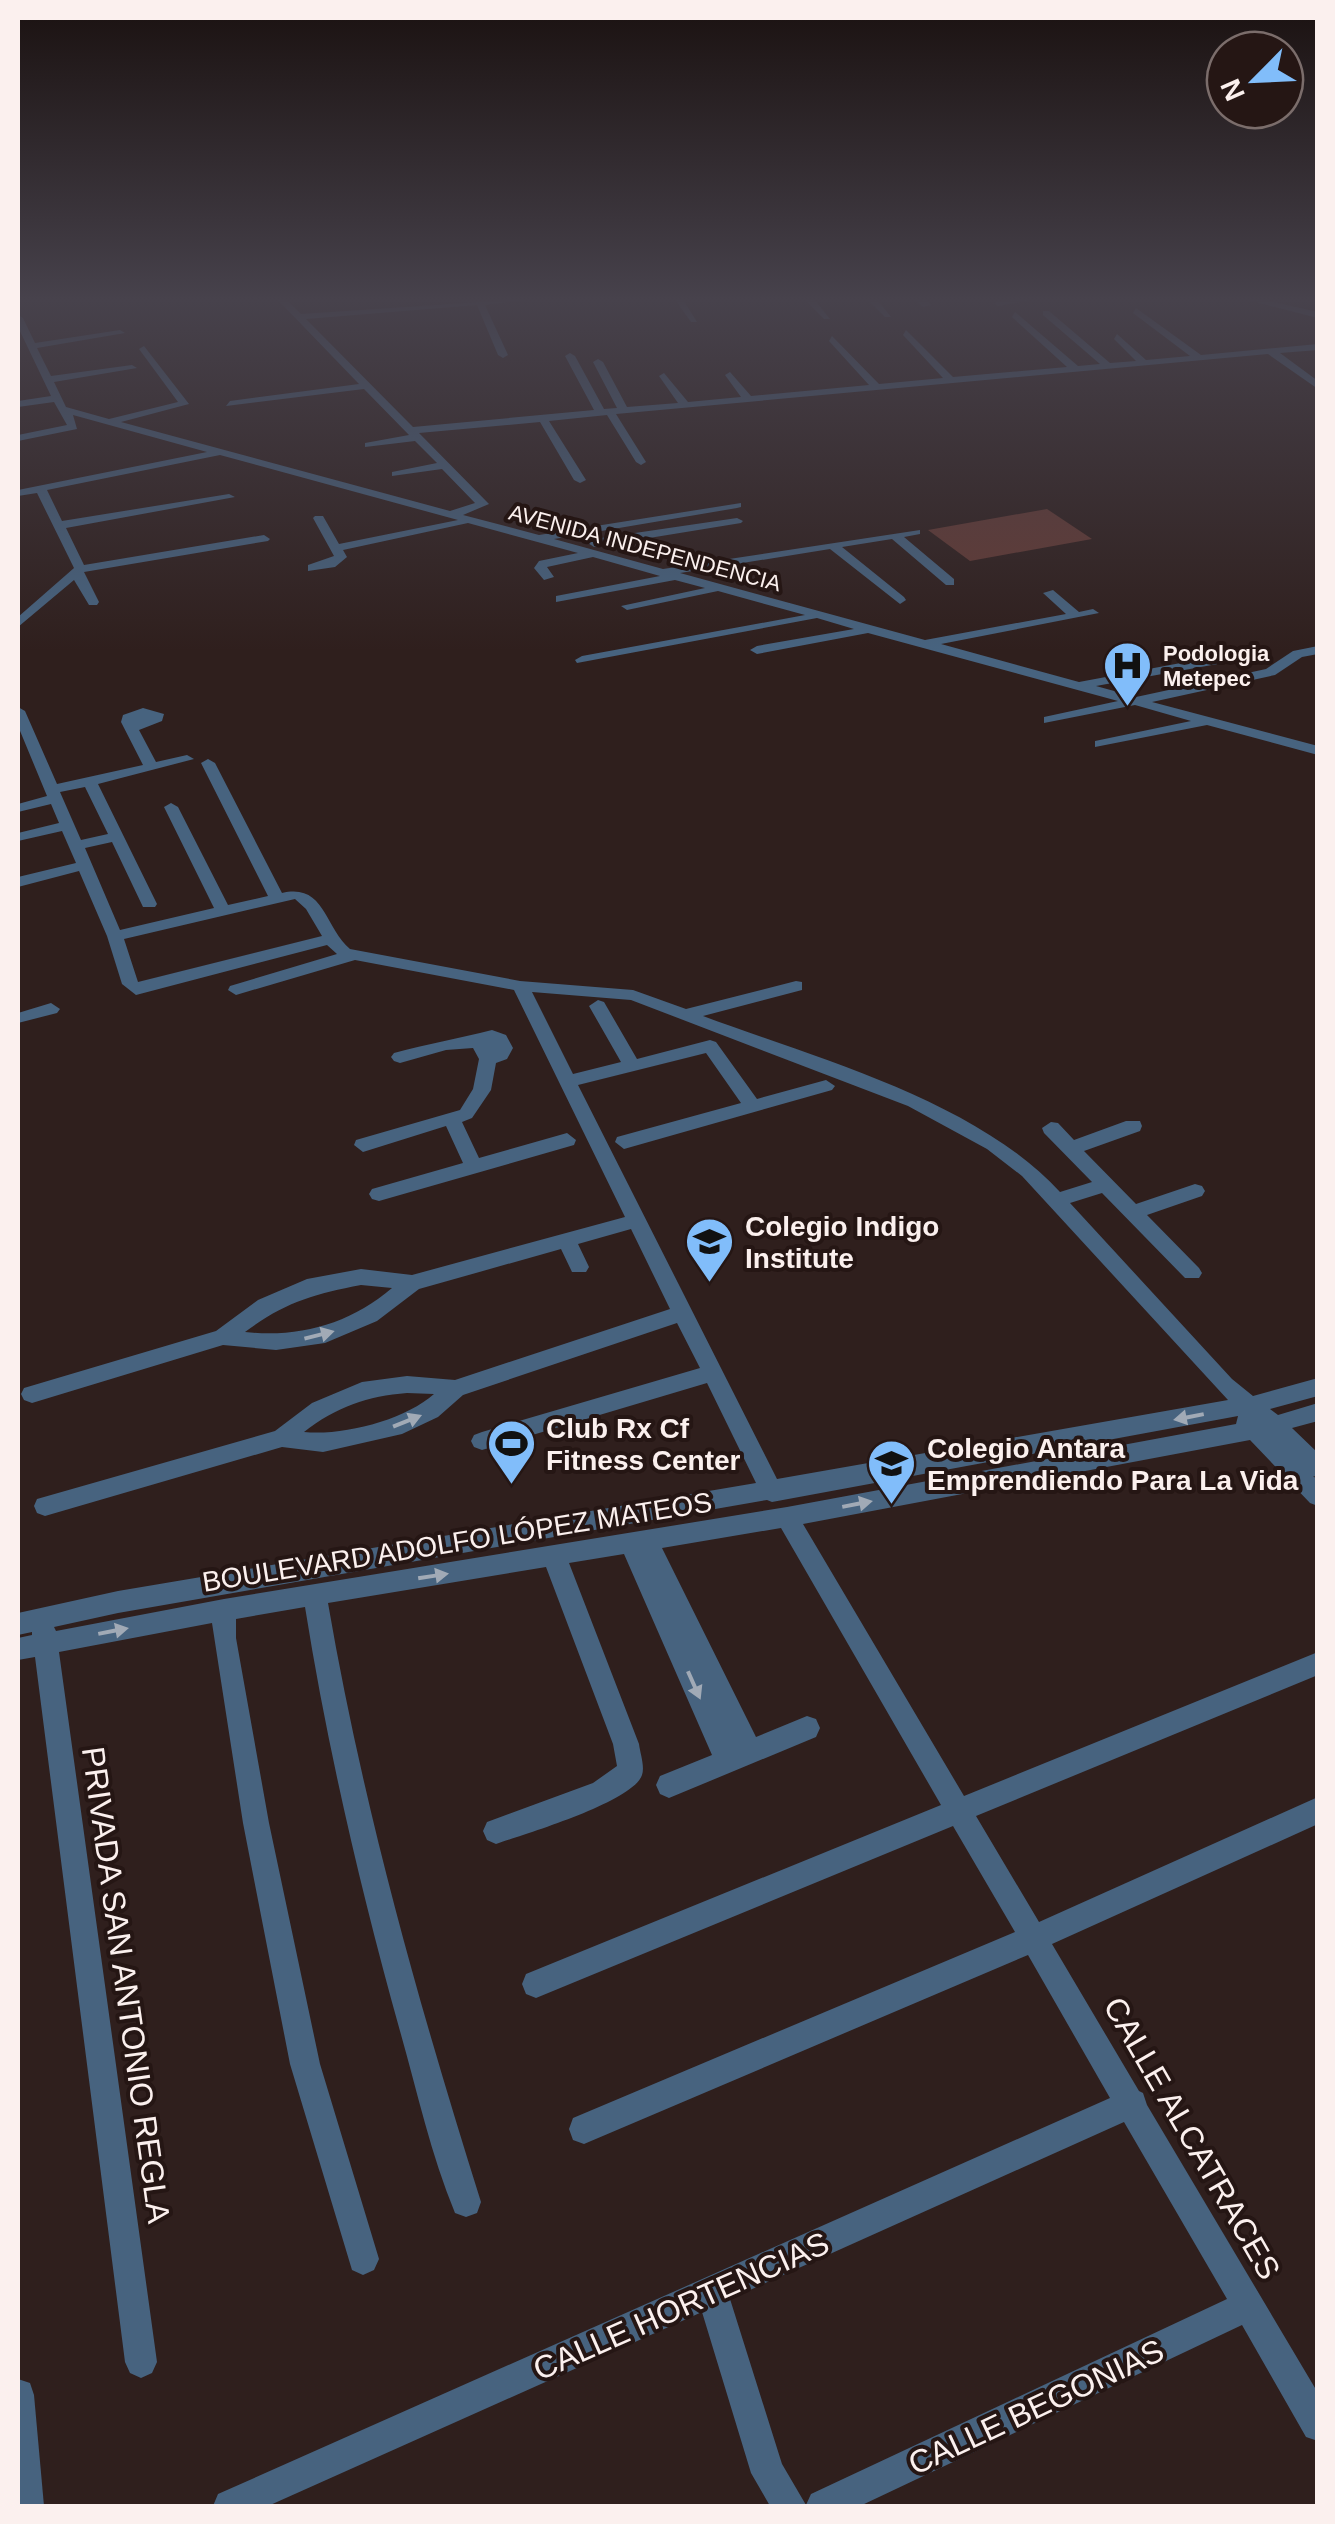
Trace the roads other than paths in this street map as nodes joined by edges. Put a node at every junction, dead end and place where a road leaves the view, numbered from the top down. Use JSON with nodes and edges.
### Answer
{"nodes":[{"id":1,"x":68,"y":416,"type":"edge"},
{"id":2,"x":87,"y":416,"type":"edge"},
{"id":3,"x":136,"y":416,"type":"edge"},
{"id":4,"x":398,"y":416,"type":"edge"},
{"id":5,"x":565,"y":416,"type":"edge"},
{"id":6,"x":608,"y":416,"type":"edge"},
{"id":7,"x":542,"y":418,"type":"junction"},
{"id":8,"x":110,"y":422,"type":"junction"},
{"id":9,"x":416,"y":433,"type":"junction"},
{"id":10,"x":18,"y":438,"type":"edge"},
{"id":11,"x":369,"y":445,"type":"dead end"},
{"id":12,"x":223,"y":452,"type":"junction"},
{"id":13,"x":640,"y":462,"type":"dead end"},
{"id":14,"x":445,"y":464,"type":"junction"},
{"id":15,"x":396,"y":474,"type":"dead end"},
{"id":16,"x":580,"y":480,"type":"dead end"},
{"id":17,"x":40,"y":486,"type":"junction"},
{"id":18,"x":18,"y":493,"type":"edge"},
{"id":19,"x":229,"y":497,"type":"dead end"},
{"id":20,"x":737,"y":506,"type":"dead end"},
{"id":21,"x":447,"y":516,"type":"junction"},
{"id":22,"x":319,"y":518,"type":"dead end"},
{"id":23,"x":737,"y":521,"type":"dead end"},
{"id":24,"x":468,"y":522,"type":"junction"},
{"id":25,"x":60,"y":525,"type":"junction"},
{"id":26,"x":252,"y":531,"type":"dead end"},
{"id":27,"x":916,"y":532,"type":"dead end"},
{"id":28,"x":894,"y":535,"type":"junction"},
{"id":29,"x":264,"y":539,"type":"dead end"},
{"id":30,"x":534,"y":539,"type":"junction"},
{"id":31,"x":832,"y":545,"type":"junction"},
{"id":32,"x":336,"y":548,"type":"junction"},
{"id":33,"x":567,"y":548,"type":"junction"},
{"id":34,"x":592,"y":554,"type":"junction"},
{"id":35,"x":611,"y":559,"type":"junction"},
{"id":36,"x":78,"y":568,"type":"junction"},
{"id":37,"x":312,"y":568,"type":"dead end"},
{"id":38,"x":582,"y":572,"type":"dead end"},
{"id":39,"x":660,"y":572,"type":"junction"},
{"id":40,"x":675,"y":576,"type":"junction"},
{"id":41,"x":548,"y":577,"type":"dead end"},
{"id":42,"x":950,"y":582,"type":"dead end"},
{"id":43,"x":719,"y":588,"type":"junction"},
{"id":44,"x":1049,"y":593,"type":"dead end"},
{"id":45,"x":560,"y":599,"type":"dead end"},
{"id":46,"x":900,"y":600,"type":"dead end"},
{"id":47,"x":92,"y":602,"type":"dead end"},
{"id":48,"x":626,"y":606,"type":"dead end"},
{"id":49,"x":1093,"y":613,"type":"dead end"},
{"id":50,"x":819,"y":616,"type":"junction"},
{"id":51,"x":1076,"y":616,"type":"junction"},
{"id":52,"x":18,"y":623,"type":"edge"},
{"id":53,"x":868,"y":630,"type":"junction"},
{"id":54,"x":920,"y":644,"type":"junction"},
{"id":55,"x":756,"y":650,"type":"dead end"},
{"id":56,"x":1318,"y":650,"type":"edge"},
{"id":57,"x":1245,"y":655,"type":"dead end"},
{"id":58,"x":582,"y":660,"type":"dead end"},
{"id":59,"x":1076,"y":686,"type":"junction"},
{"id":60,"x":1132,"y":702,"type":"junction"},
{"id":61,"x":18,"y":711,"type":"edge"},
{"id":62,"x":1049,"y":720,"type":"dead end"},
{"id":63,"x":1207,"y":722,"type":"junction"},
{"id":64,"x":132,"y":728,"type":"dead end"},
{"id":65,"x":1318,"y":736,"type":"edge"},
{"id":66,"x":1285,"y":742,"type":"junction"},
{"id":67,"x":1100,"y":744,"type":"dead end"},
{"id":68,"x":1318,"y":751,"type":"edge"},
{"id":69,"x":187,"y":759,"type":"dead end"},
{"id":70,"x":208,"y":762,"type":"dead end"},
{"id":71,"x":150,"y":767,"type":"junction"},
{"id":72,"x":90,"y":781,"type":"junction"},
{"id":73,"x":52,"y":794,"type":"junction"},
{"id":74,"x":172,"y":807,"type":"dead end"},
{"id":75,"x":18,"y":808,"type":"edge"},
{"id":76,"x":65,"y":826,"type":"junction"},
{"id":77,"x":116,"y":836,"type":"junction"},
{"id":78,"x":18,"y":837,"type":"edge"},
{"id":79,"x":75,"y":846,"type":"junction"},
{"id":80,"x":82,"y":866,"type":"junction"},
{"id":81,"x":18,"y":882,"type":"edge"},
{"id":82,"x":276,"y":896,"type":"junction"},
{"id":83,"x":149,"y":904,"type":"dead end"},
{"id":84,"x":222,"y":910,"type":"junction"},
{"id":85,"x":115,"y":936,"type":"junction"},
{"id":86,"x":331,"y":940,"type":"junction"},
{"id":87,"x":353,"y":956,"type":"junction"},
{"id":88,"x":520,"y":986,"type":"junction"},
{"id":89,"x":796,"y":986,"type":"dead end"},
{"id":90,"x":236,"y":990,"type":"dead end"},
{"id":91,"x":598,"y":1006,"type":"dead end"},
{"id":92,"x":50,"y":1009,"type":"dead end"},
{"id":93,"x":688,"y":1014,"type":"junction"},
{"id":94,"x":18,"y":1018,"type":"edge"},
{"id":95,"x":511,"y":1042,"type":"junction"},
{"id":96,"x":400,"y":1057,"type":"dead end"},
{"id":97,"x":630,"y":1064,"type":"junction"},
{"id":98,"x":567,"y":1082,"type":"junction"},
{"id":99,"x":826,"y":1086,"type":"dead end"},
{"id":100,"x":752,"y":1106,"type":"junction"},
{"id":101,"x":452,"y":1120,"type":"junction"},
{"id":102,"x":1133,"y":1126,"type":"dead end"},
{"id":103,"x":1052,"y":1128,"type":"dead end"},
{"id":104,"x":566,"y":1140,"type":"dead end"},
{"id":105,"x":624,"y":1142,"type":"dead end"},
{"id":106,"x":362,"y":1144,"type":"dead end"},
{"id":107,"x":1073,"y":1148,"type":"junction"},
{"id":108,"x":474,"y":1167,"type":"junction"},
{"id":109,"x":1107,"y":1184,"type":"junction"},
{"id":110,"x":1195,"y":1190,"type":"dead end"},
{"id":111,"x":379,"y":1194,"type":"dead end"},
{"id":112,"x":1057,"y":1200,"type":"junction"},
{"id":113,"x":1133,"y":1212,"type":"junction"},
{"id":114,"x":636,"y":1221,"type":"junction"},
{"id":115,"x":566,"y":1240,"type":"junction"},
{"id":116,"x":579,"y":1267,"type":"dead end"},
{"id":117,"x":1192,"y":1273,"type":"dead end"},
{"id":118,"x":412,"y":1283,"type":"junction"},
{"id":119,"x":682,"y":1314,"type":"junction"},
{"id":120,"x":224,"y":1337,"type":"junction"},
{"id":121,"x":712,"y":1373,"type":"junction"},
{"id":122,"x":1318,"y":1386,"type":"edge"},
{"id":123,"x":455,"y":1388,"type":"junction"},
{"id":124,"x":32,"y":1394,"type":"dead end"},
{"id":125,"x":1242,"y":1407,"type":"junction"},
{"id":126,"x":1318,"y":1412,"type":"edge"},
{"id":127,"x":1264,"y":1427,"type":"junction"},
{"id":128,"x":282,"y":1438,"type":"junction"},
{"id":129,"x":482,"y":1441,"type":"dead end"},
{"id":130,"x":1318,"y":1468,"type":"edge"},
{"id":131,"x":1318,"y":1496,"type":"edge"},
{"id":132,"x":780,"y":1504,"type":"junction"},
{"id":133,"x":45,"y":1506,"type":"dead end"},
{"id":134,"x":638,"y":1542,"type":"junction"},
{"id":135,"x":554,"y":1556,"type":"junction"},
{"id":136,"x":315,"y":1595,"type":"junction"},
{"id":137,"x":224,"y":1610,"type":"junction"},
{"id":138,"x":43,"y":1617,"type":"junction"},
{"id":139,"x":18,"y":1624,"type":"edge"},
{"id":140,"x":46,"y":1644,"type":"junction"},
{"id":141,"x":18,"y":1650,"type":"edge"},
{"id":142,"x":1318,"y":1663,"type":"edge"},
{"id":143,"x":808,"y":1728,"type":"dead end"},
{"id":144,"x":739,"y":1756,"type":"junction"},
{"id":145,"x":669,"y":1785,"type":"dead end"},
{"id":146,"x":961,"y":1809,"type":"junction"},
{"id":147,"x":1318,"y":1810,"type":"edge"},
{"id":148,"x":496,"y":1831,"type":"dead end"},
{"id":149,"x":1035,"y":1937,"type":"junction"},
{"id":150,"x":536,"y":1984,"type":"dead end"},
{"id":151,"x":1133,"y":2103,"type":"junction"},
{"id":152,"x":584,"y":2129,"type":"dead end"},
{"id":153,"x":466,"y":2202,"type":"dead end"},
{"id":154,"x":363,"y":2259,"type":"dead end"},
{"id":155,"x":712,"y":2292,"type":"junction"},
{"id":156,"x":1248,"y":2306,"type":"junction"},
{"id":157,"x":141,"y":2362,"type":"dead end"},
{"id":158,"x":18,"y":2395,"type":"edge"},
{"id":159,"x":18,"y":2411,"type":"edge"},
{"id":160,"x":1318,"y":2425,"type":"edge"},
{"id":161,"x":27,"y":2506,"type":"edge"},
{"id":162,"x":230,"y":2506,"type":"edge"},
{"id":163,"x":790,"y":2506,"type":"edge"},
{"id":164,"x":823,"y":2506,"type":"edge"}],
"edges":[{"from":1,"to":10,"type":"street"},
{"from":2,"to":8,"type":"street","name":"AVENIDA INDEPENDENCIA"},
{"from":3,"to":8,"type":"street"},
{"from":4,"to":9,"type":"street"},
{"from":5,"to":7,"type":"street"},
{"from":6,"to":13,"type":"street"},
{"from":7,"to":9,"type":"street"},
{"from":7,"to":16,"type":"street"},
{"from":8,"to":12,"type":"street","name":"AVENIDA INDEPENDENCIA"},
{"from":9,"to":11,"type":"street"},
{"from":9,"to":14,"type":"street"},
{"from":12,"to":17,"type":"street"},
{"from":12,"to":21,"type":"street","name":"AVENIDA INDEPENDENCIA"},
{"from":14,"to":15,"type":"street"},
{"from":14,"to":21,"type":"street"},
{"from":17,"to":18,"type":"street"},
{"from":17,"to":25,"type":"street"},
{"from":19,"to":25,"type":"street"},
{"from":20,"to":30,"type":"street"},
{"from":21,"to":24,"type":"street","name":"AVENIDA INDEPENDENCIA"},
{"from":22,"to":32,"type":"street"},
{"from":23,"to":33,"type":"street"},
{"from":24,"to":30,"type":"street","name":"AVENIDA INDEPENDENCIA"},
{"from":24,"to":32,"type":"street"},
{"from":25,"to":36,"type":"street"},
{"from":26,"to":36,"type":"street"},
{"from":27,"to":28,"type":"street"},
{"from":28,"to":31,"type":"street"},
{"from":28,"to":42,"type":"street"},
{"from":29,"to":36,"type":"street"},
{"from":30,"to":33,"type":"street","name":"AVENIDA INDEPENDENCIA"},
{"from":31,"to":39,"type":"street"},
{"from":31,"to":46,"type":"street"},
{"from":32,"to":37,"type":"street"},
{"from":33,"to":34,"type":"street","name":"AVENIDA INDEPENDENCIA"},
{"from":34,"to":35,"type":"street","name":"AVENIDA INDEPENDENCIA"},
{"from":34,"to":41,"type":"street"},
{"from":35,"to":38,"type":"street"},
{"from":35,"to":39,"type":"street","name":"AVENIDA INDEPENDENCIA"},
{"from":36,"to":47,"type":"street"},
{"from":36,"to":52,"type":"street"},
{"from":39,"to":40,"type":"street","name":"AVENIDA INDEPENDENCIA"},
{"from":40,"to":43,"type":"street","name":"AVENIDA INDEPENDENCIA"},
{"from":40,"to":45,"type":"street"},
{"from":43,"to":48,"type":"street"},
{"from":43,"to":50,"type":"street","name":"AVENIDA INDEPENDENCIA"},
{"from":44,"to":51,"type":"street"},
{"from":49,"to":51,"type":"street"},
{"from":50,"to":53,"type":"street","name":"AVENIDA INDEPENDENCIA"},
{"from":50,"to":58,"type":"street"},
{"from":51,"to":54,"type":"street"},
{"from":53,"to":54,"type":"street","name":"AVENIDA INDEPENDENCIA"},
{"from":53,"to":55,"type":"street"},
{"from":54,"to":59,"type":"street","name":"AVENIDA INDEPENDENCIA"},
{"from":56,"to":60,"type":"street"},
{"from":57,"to":59,"type":"street"},
{"from":59,"to":60,"type":"street","name":"AVENIDA INDEPENDENCIA"},
{"from":60,"to":62,"type":"street"},
{"from":60,"to":63,"type":"street","name":"AVENIDA INDEPENDENCIA"},
{"from":61,"to":73,"type":"street"},
{"from":63,"to":66,"type":"street","name":"AVENIDA INDEPENDENCIA"},
{"from":63,"to":67,"type":"street"},
{"from":64,"to":71,"type":"street"},
{"from":65,"to":66,"type":"street"},
{"from":66,"to":68,"type":"street","name":"AVENIDA INDEPENDENCIA"},
{"from":69,"to":71,"type":"street"},
{"from":70,"to":82,"type":"street"},
{"from":71,"to":72,"type":"street"},
{"from":72,"to":73,"type":"street"},
{"from":72,"to":77,"type":"street"},
{"from":73,"to":75,"type":"street"},
{"from":73,"to":76,"type":"street"},
{"from":74,"to":84,"type":"street"},
{"from":76,"to":78,"type":"street"},
{"from":76,"to":79,"type":"street"},
{"from":77,"to":79,"type":"street"},
{"from":77,"to":83,"type":"street"},
{"from":79,"to":80,"type":"street"},
{"from":80,"to":81,"type":"street"},
{"from":80,"to":85,"type":"street"},
{"from":82,"to":84,"type":"street"},
{"from":82,"to":86,"type":"street"},
{"from":84,"to":85,"type":"street"},
{"from":85,"to":86,"type":"street"},
{"from":86,"to":87,"type":"street"},
{"from":87,"to":88,"type":"street"},
{"from":87,"to":90,"type":"street"},
{"from":88,"to":93,"type":"street"},
{"from":88,"to":95,"type":"street","name":"CALLE ALCATRACES"},
{"from":89,"to":93,"type":"street"},
{"from":91,"to":97,"type":"street"},
{"from":92,"to":94,"type":"street"},
{"from":93,"to":112,"type":"street"},
{"from":95,"to":96,"type":"street"},
{"from":95,"to":98,"type":"street","name":"CALLE ALCATRACES"},
{"from":95,"to":101,"type":"street"},
{"from":97,"to":98,"type":"street"},
{"from":97,"to":100,"type":"street"},
{"from":98,"to":114,"type":"street","name":"CALLE ALCATRACES"},
{"from":99,"to":100,"type":"street"},
{"from":100,"to":105,"type":"street"},
{"from":101,"to":106,"type":"street"},
{"from":101,"to":108,"type":"street"},
{"from":102,"to":107,"type":"street"},
{"from":103,"to":107,"type":"street"},
{"from":104,"to":108,"type":"street"},
{"from":107,"to":109,"type":"street"},
{"from":108,"to":111,"type":"street"},
{"from":109,"to":112,"type":"street"},
{"from":109,"to":113,"type":"street"},
{"from":110,"to":113,"type":"street"},
{"from":112,"to":125,"type":"street"},
{"from":113,"to":117,"type":"street"},
{"from":114,"to":115,"type":"street"},
{"from":114,"to":119,"type":"street","name":"CALLE ALCATRACES"},
{"from":115,"to":116,"type":"street"},
{"from":115,"to":118,"type":"street"},
{"from":118,"to":120,"type":"street"},
{"from":120,"to":118,"type":"street","one_way":true},
{"from":119,"to":121,"type":"street","name":"CALLE ALCATRACES"},
{"from":119,"to":123,"type":"street"},
{"from":120,"to":124,"type":"street"},
{"from":121,"to":129,"type":"street"},
{"from":121,"to":132,"type":"street","name":"CALLE ALCATRACES"},
{"from":122,"to":125,"type":"street","name":"BOULEVARD ADOLFO LÓPEZ MATEOS"},
{"from":128,"to":123,"type":"street","one_way":true},
{"from":123,"to":128,"type":"street"},
{"from":125,"to":127,"type":"street"},
{"from":125,"to":132,"type":"street","name":"BOULEVARD ADOLFO LÓPEZ MATEOS","one_way":true},
{"from":126,"to":127,"type":"street","name":"BOULEVARD ADOLFO LÓPEZ MATEOS"},
{"from":127,"to":130,"type":"street"},
{"from":127,"to":131,"type":"street"},
{"from":132,"to":127,"type":"street","name":"BOULEVARD ADOLFO LÓPEZ MATEOS","one_way":true},
{"from":128,"to":133,"type":"street"},
{"from":132,"to":134,"type":"street","name":"BOULEVARD ADOLFO LÓPEZ MATEOS"},
{"from":132,"to":138,"type":"street","name":"BOULEVARD ADOLFO LÓPEZ MATEOS"},
{"from":132,"to":146,"type":"street","name":"CALLE ALCATRACES"},
{"from":134,"to":135,"type":"street","name":"BOULEVARD ADOLFO LÓPEZ MATEOS"},
{"from":134,"to":144,"type":"street"},
{"from":136,"to":135,"type":"street","name":"BOULEVARD ADOLFO LÓPEZ MATEOS","one_way":true},
{"from":135,"to":148,"type":"street"},
{"from":136,"to":137,"type":"street","name":"BOULEVARD ADOLFO LÓPEZ MATEOS"},
{"from":136,"to":153,"type":"street"},
{"from":140,"to":137,"type":"street","name":"BOULEVARD ADOLFO LÓPEZ MATEOS","one_way":true},
{"from":137,"to":154,"type":"street"},
{"from":138,"to":139,"type":"street","name":"BOULEVARD ADOLFO LÓPEZ MATEOS"},
{"from":138,"to":140,"type":"street","name":"PRIVADA SAN ANTONIO REGLA"},
{"from":140,"to":141,"type":"street","name":"BOULEVARD ADOLFO LÓPEZ MATEOS"},
{"from":140,"to":157,"type":"street","name":"PRIVADA SAN ANTONIO REGLA"},
{"from":142,"to":146,"type":"street"},
{"from":143,"to":144,"type":"street"},
{"from":144,"to":145,"type":"street"},
{"from":146,"to":149,"type":"street","name":"CALLE ALCATRACES"},
{"from":146,"to":150,"type":"street"},
{"from":147,"to":149,"type":"street"},
{"from":149,"to":151,"type":"street","name":"CALLE ALCATRACES"},
{"from":149,"to":152,"type":"street"},
{"from":151,"to":155,"type":"street","name":"CALLE HORTENCIAS"},
{"from":151,"to":156,"type":"street","name":"CALLE ALCATRACES"},
{"from":155,"to":162,"type":"street","name":"CALLE HORTENCIAS"},
{"from":155,"to":163,"type":"street"},
{"from":156,"to":160,"type":"street","name":"CALLE ALCATRACES"},
{"from":156,"to":164,"type":"street","name":"CALLE BEGONIAS"},
{"from":158,"to":159,"type":"street"},
{"from":159,"to":161,"type":"street"}]}
